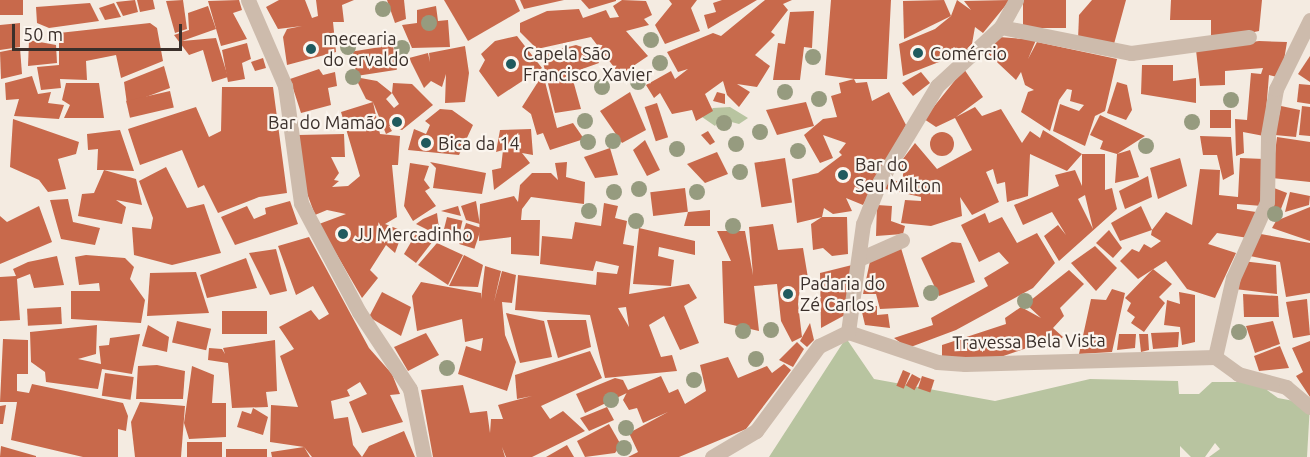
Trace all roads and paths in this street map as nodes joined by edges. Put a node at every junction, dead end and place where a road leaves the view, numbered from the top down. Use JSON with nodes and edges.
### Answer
{"nodes":[{"id":1,"x":248,"y":0,"type":"edge"},
{"id":2,"x":1016,"y":0,"type":"edge"},
{"id":3,"x":1310,"y":20,"type":"edge"},
{"id":4,"x":1001,"y":27,"type":"junction"},
{"id":5,"x":1249,"y":37,"type":"dead end"},
{"id":6,"x":902,"y":240,"type":"dead end"},
{"id":7,"x":859,"y":259,"type":"junction"},
{"id":8,"x":848,"y":332,"type":"junction"},
{"id":9,"x":1215,"y":357,"type":"junction"},
{"id":10,"x":1310,"y":407,"type":"edge"},
{"id":11,"x":424,"y":457,"type":"edge"},
{"id":12,"x":712,"y":457,"type":"edge"}],
"edges":[{"from":1,"to":11,"type":"street"},
{"from":2,"to":4,"type":"street"},
{"from":3,"to":9,"type":"street"},
{"from":4,"to":5,"type":"street"},
{"from":4,"to":7,"type":"street"},
{"from":6,"to":7,"type":"street"},
{"from":7,"to":8,"type":"street"},
{"from":8,"to":9,"type":"street","name":"Travessa Bela Vista"},
{"from":8,"to":12,"type":"street"},
{"from":9,"to":10,"type":"street"}]}
